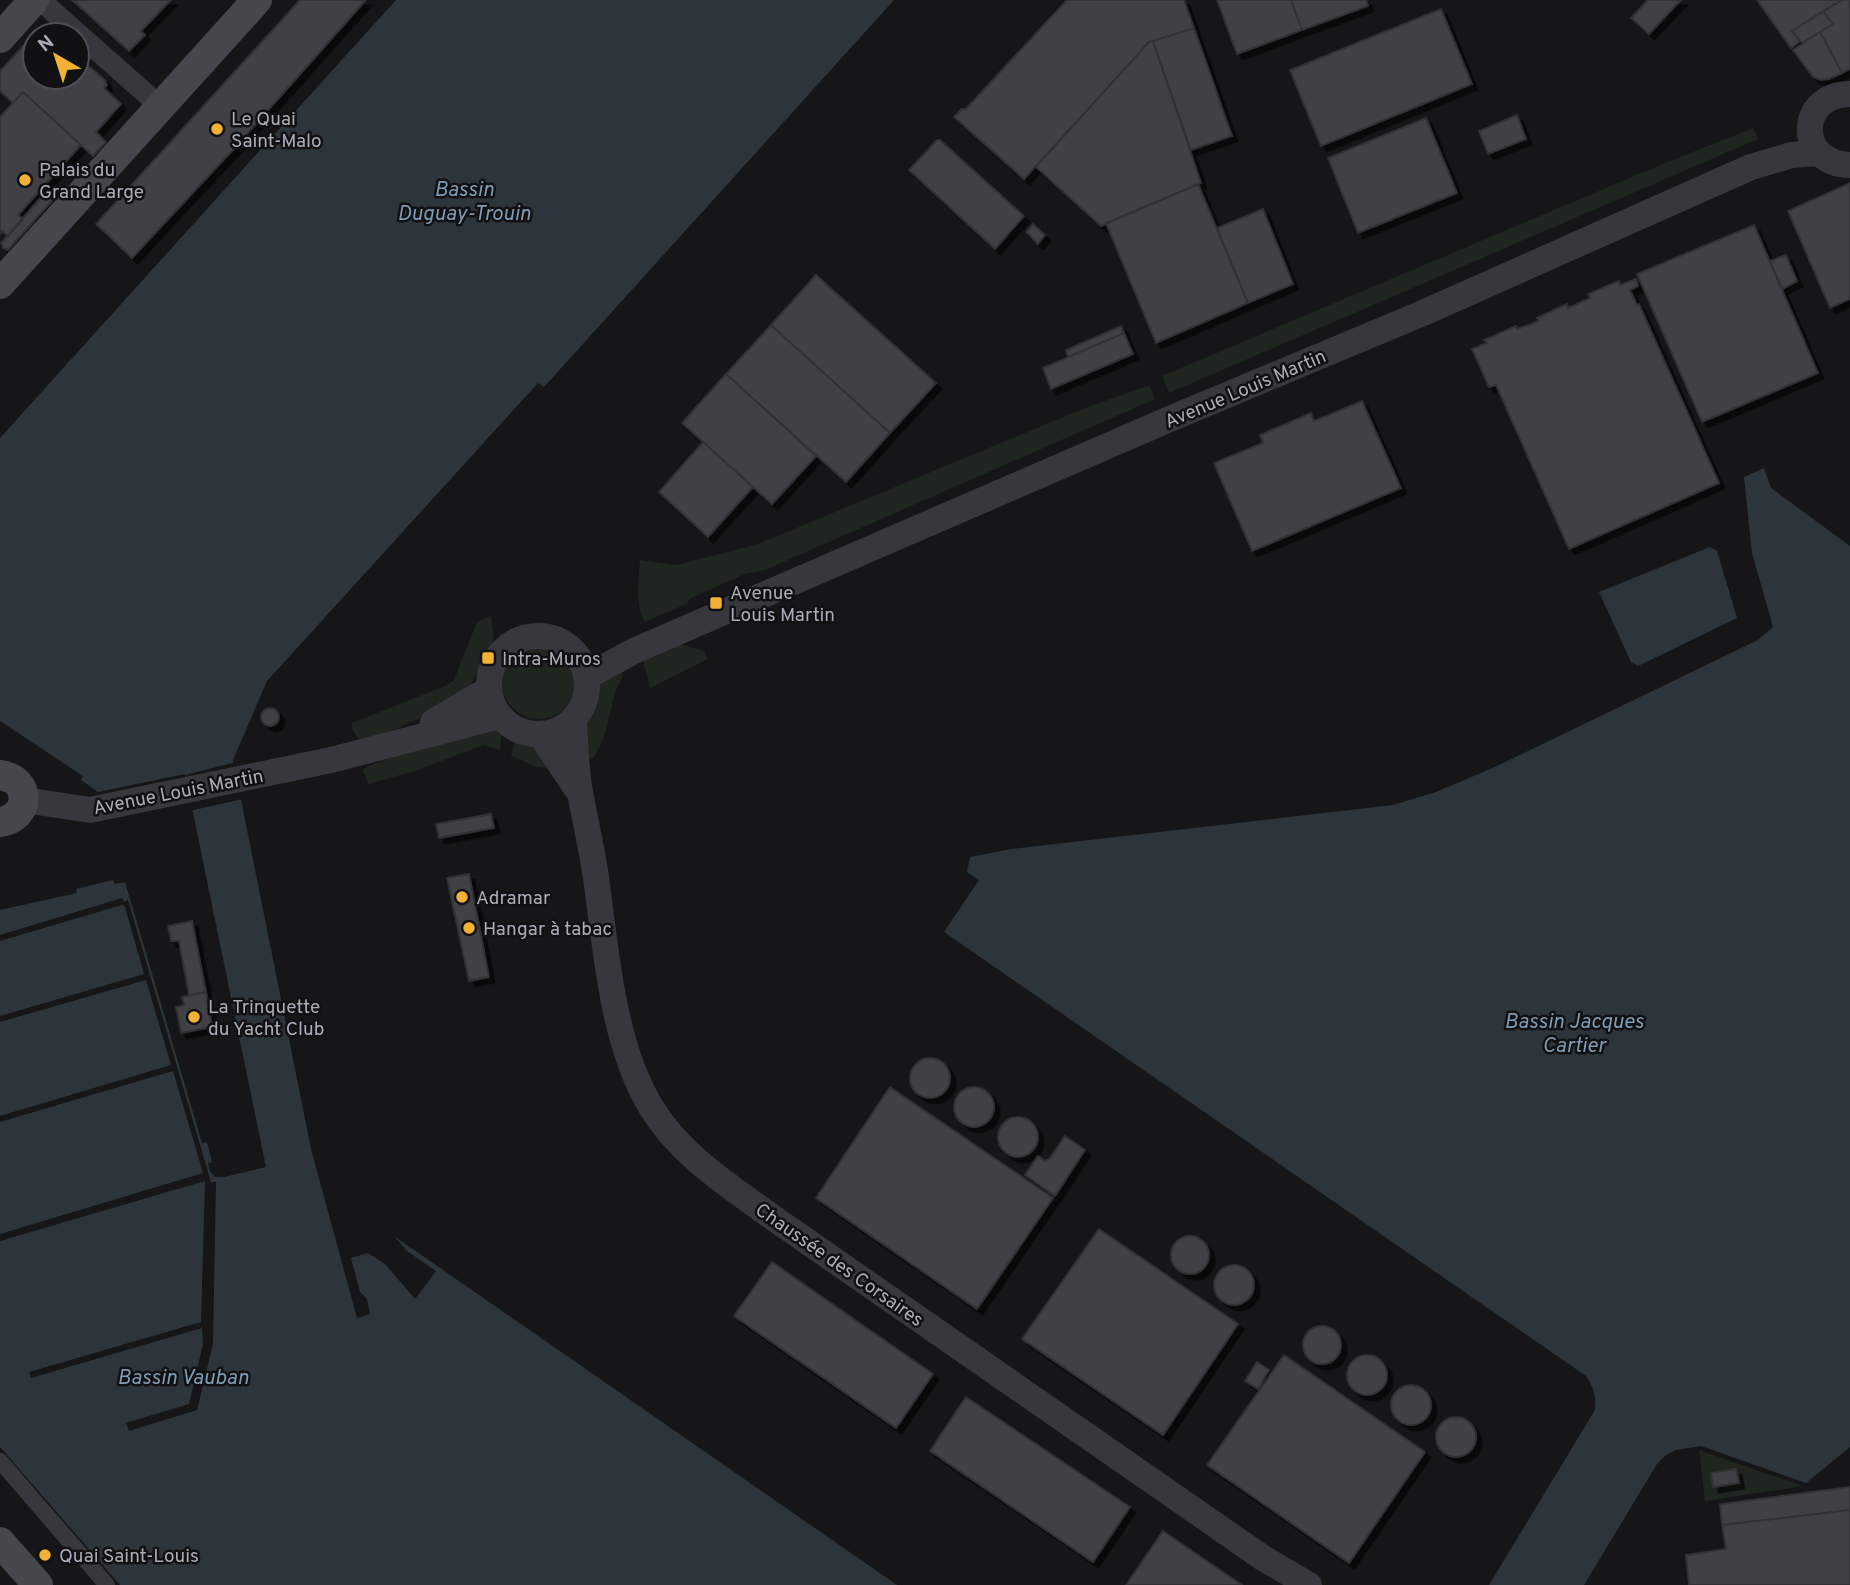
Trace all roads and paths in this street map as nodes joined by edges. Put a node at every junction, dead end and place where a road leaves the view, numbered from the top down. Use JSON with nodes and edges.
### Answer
{"nodes":[{"id":1,"x":34,"y":0,"type":"edge"},
{"id":2,"x":40,"y":0,"type":"edge"},
{"id":3,"x":257,"y":0,"type":"edge"},
{"id":4,"x":0,"y":38,"type":"edge"},
{"id":5,"x":1850,"y":94,"type":"edge"},
{"id":6,"x":161,"y":107,"type":"junction"},
{"id":7,"x":1814,"y":142,"type":"junction"},
{"id":8,"x":1850,"y":165,"type":"edge"},
{"id":9,"x":0,"y":284,"type":"edge"},
{"id":10,"x":586,"y":677,"type":"junction"},
{"id":11,"x":489,"y":690,"type":"junction"},
{"id":12,"x":500,"y":716,"type":"junction"},
{"id":13,"x":574,"y":719,"type":"junction"},
{"id":14,"x":540,"y":734,"type":"junction"},
{"id":15,"x":413,"y":737,"type":"junction"},
{"id":16,"x":0,"y":775,"type":"edge"},
{"id":17,"x":581,"y":796,"type":"junction"},
{"id":18,"x":24,"y":800,"type":"junction"},
{"id":19,"x":0,"y":822,"type":"edge"},
{"id":20,"x":0,"y":1461,"type":"edge"},
{"id":21,"x":0,"y":1542,"type":"edge"},
{"id":22,"x":38,"y":1585,"type":"edge"},
{"id":23,"x":107,"y":1585,"type":"edge"},
{"id":24,"x":1309,"y":1585,"type":"edge"}],
"edges":[{"from":1,"to":4,"type":"main road"},
{"from":2,"to":6,"type":"street"},
{"from":3,"to":6,"type":"main road"},
{"from":5,"to":7,"type":"street"},
{"from":6,"to":9,"type":"main road"},
{"from":7,"to":8,"type":"street"},
{"from":7,"to":10,"type":"street","name":"Avenue Louis Martin"},
{"from":10,"to":11,"type":"street"},
{"from":10,"to":13,"type":"street"},
{"from":11,"to":12,"type":"street"},
{"from":11,"to":15,"type":"street","name":"Avenue Louis Martin"},
{"from":12,"to":14,"type":"street"},
{"from":12,"to":15,"type":"street","name":"Avenue Louis Martin"},
{"from":13,"to":14,"type":"street"},
{"from":13,"to":17,"type":"street","name":"Chaussée des Corsaires"},
{"from":14,"to":17,"type":"street","name":"Chaussée des Corsaires"},
{"from":15,"to":18,"type":"street","name":"Avenue Louis Martin"},
{"from":16,"to":18,"type":"main road"},
{"from":17,"to":24,"type":"street","name":"Chaussée des Corsaires"},
{"from":18,"to":19,"type":"main road"},
{"from":20,"to":23,"type":"street"},
{"from":21,"to":22,"type":"main road"}]}
